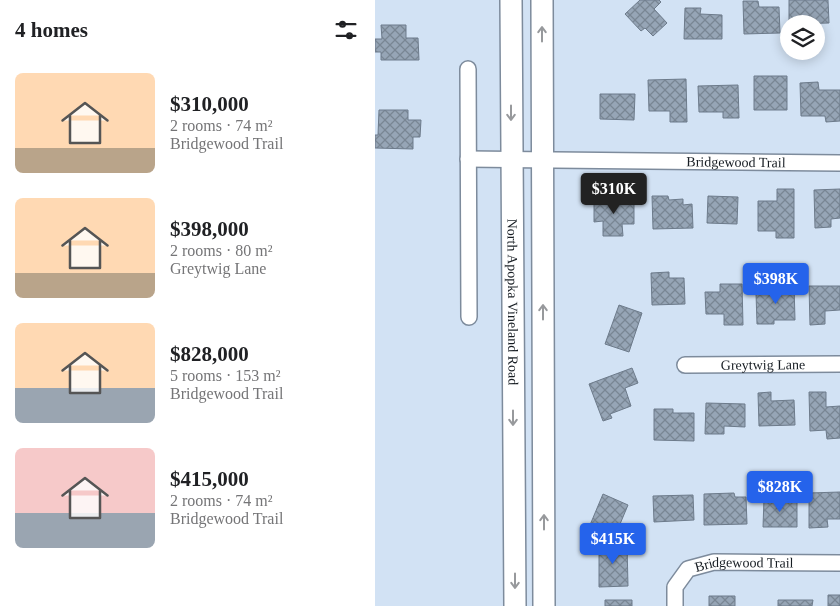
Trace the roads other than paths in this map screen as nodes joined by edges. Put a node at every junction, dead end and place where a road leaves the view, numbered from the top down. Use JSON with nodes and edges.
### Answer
{"nodes":[{"id":1,"x":511,"y":0,"type":"edge"},
{"id":2,"x":542,"y":0,"type":"edge"},
{"id":3,"x":468,"y":69,"type":"dead end"},
{"id":4,"x":468,"y":159,"type":"junction"},
{"id":5,"x":511,"y":159,"type":"junction"},
{"id":6,"x":543,"y":159,"type":"junction"},
{"id":7,"x":840,"y":163,"type":"edge"},
{"id":8,"x":469,"y":317,"type":"dead end"},
{"id":9,"x":840,"y":364,"type":"edge"},
{"id":10,"x":685,"y":365,"type":"dead end"},
{"id":11,"x":840,"y":563,"type":"edge"},
{"id":12,"x":515,"y":606,"type":"edge"},
{"id":13,"x":544,"y":606,"type":"edge"},
{"id":14,"x":675,"y":606,"type":"edge"}],
"edges":[{"from":1,"to":5,"type":"street","name":"North Apopka Vineland Road","one_way":true},
{"from":6,"to":2,"type":"street","one_way":true},
{"from":3,"to":4,"type":"street"},
{"from":4,"to":5,"type":"street","name":"Bridgewood Trail"},
{"from":4,"to":8,"type":"street"},
{"from":5,"to":6,"type":"street","name":"Bridgewood Trail"},
{"from":5,"to":12,"type":"street","name":"North Apopka Vineland Road","one_way":true},
{"from":6,"to":7,"type":"street","name":"Bridgewood Trail"},
{"from":13,"to":6,"type":"street","one_way":true},
{"from":9,"to":10,"type":"street","name":"Greytwig Lane"},
{"from":11,"to":14,"type":"street","name":"Bridgewood Trail"}]}
